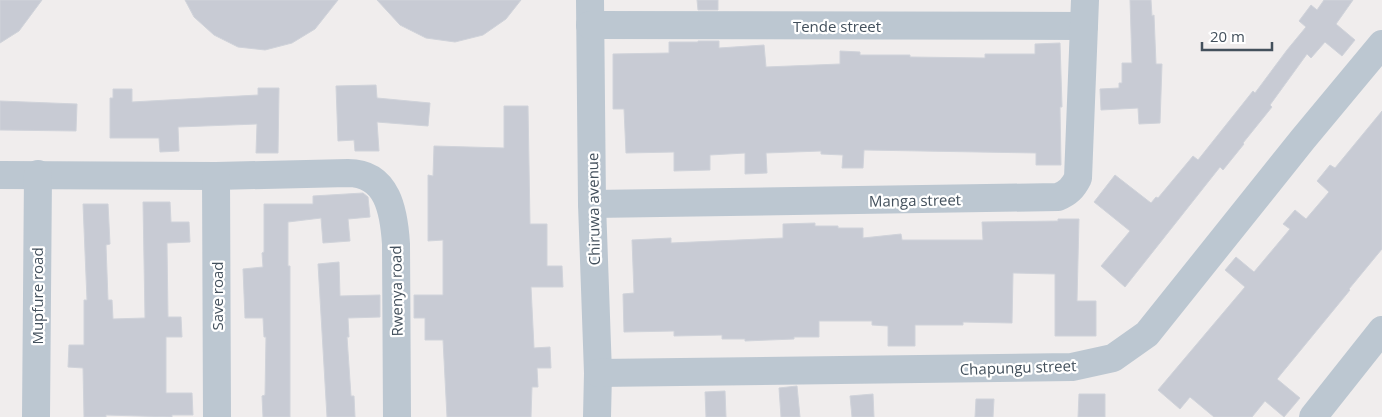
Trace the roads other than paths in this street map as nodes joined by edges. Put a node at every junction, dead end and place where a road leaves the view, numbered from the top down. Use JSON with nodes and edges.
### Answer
{"nodes":[{"id":1,"x":590,"y":13,"type":"edge"},
{"id":2,"x":1084,"y":13,"type":"edge"},
{"id":3,"x":1382,"y":44,"type":"edge"},
{"id":4,"x":38,"y":174,"type":"junction"},
{"id":5,"x":0,"y":175,"type":"edge"},
{"id":6,"x":216,"y":176,"type":"junction"},
{"id":7,"x":592,"y":204,"type":"junction"},
{"id":8,"x":1382,"y":330,"type":"edge"},
{"id":9,"x":598,"y":372,"type":"junction"},
{"id":10,"x":36,"y":417,"type":"edge"},
{"id":11,"x":217,"y":417,"type":"edge"},
{"id":12,"x":397,"y":417,"type":"edge"},
{"id":13,"x":597,"y":417,"type":"edge"},
{"id":14,"x":1313,"y":417,"type":"edge"}],
"edges":[{"from":1,"to":2,"type":"street","name":"Tende street"},
{"from":1,"to":7,"type":"street","name":"Chiruwa avenue"},
{"from":2,"to":7,"type":"street","name":"Manga street"},
{"from":3,"to":9,"type":"street","name":"Chapungu street"},
{"from":4,"to":5,"type":"street"},
{"from":4,"to":6,"type":"street"},
{"from":4,"to":10,"type":"street","name":"Mupfure road"},
{"from":6,"to":11,"type":"street","name":"Save road"},
{"from":6,"to":12,"type":"street","name":"Rwenya road"},
{"from":7,"to":9,"type":"street","name":"Chiruwa avenue"},
{"from":8,"to":14,"type":"street"},
{"from":9,"to":13,"type":"street","name":"Chiruwa avenue"}]}
